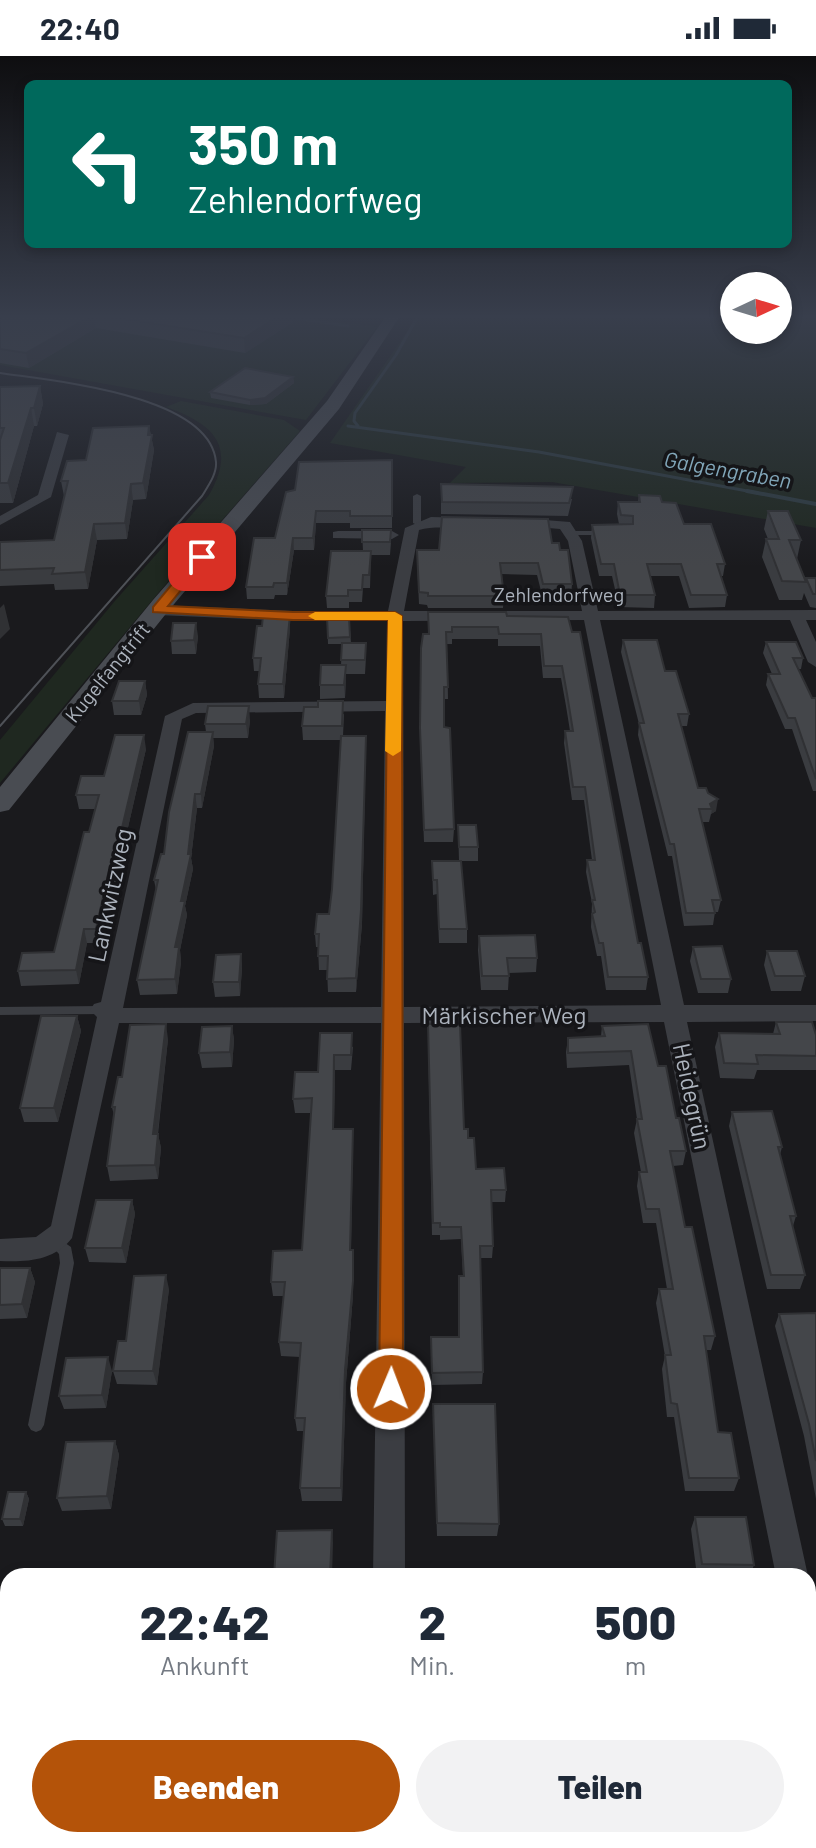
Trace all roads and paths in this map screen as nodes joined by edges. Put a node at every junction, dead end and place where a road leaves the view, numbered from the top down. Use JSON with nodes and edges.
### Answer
{"nodes":[{"id":1,"x":336,"y":400,"type":"edge"},
{"id":2,"x":62,"y":435,"type":"dead end"},
{"id":3,"x":417,"y":496,"type":"dead end"},
{"id":4,"x":0,"y":526,"type":"edge"},
{"id":5,"x":413,"y":529,"type":"junction"},
{"id":6,"x":572,"y":533,"type":"junction"},
{"id":7,"x":613,"y":533,"type":"edge"},
{"id":8,"x":338,"y":535,"type":"dead end"},
{"id":9,"x":158,"y":610,"type":"junction"},
{"id":10,"x":796,"y":615,"type":"junction"},
{"id":11,"x":816,"y":615,"type":"edge"},
{"id":12,"x":395,"y":616,"type":"junction"},
{"id":13,"x":593,"y":616,"type":"junction"},
{"id":14,"x":816,"y":662,"type":"edge"},
{"id":15,"x":393,"y":706,"type":"junction"},
{"id":16,"x":0,"y":804,"type":"edge"},
{"id":17,"x":0,"y":1011,"type":"edge"},
{"id":18,"x":107,"y":1011,"type":"junction"},
{"id":19,"x":676,"y":1013,"type":"junction"},
{"id":20,"x":816,"y":1013,"type":"edge"},
{"id":21,"x":395,"y":1014,"type":"junction"},
{"id":22,"x":55,"y":1242,"type":"junction"},
{"id":23,"x":0,"y":1250,"type":"edge"},
{"id":24,"x":36,"y":1425,"type":"dead end"},
{"id":25,"x":389,"y":1568,"type":"edge"},
{"id":26,"x":790,"y":1568,"type":"edge"}],
"edges":[{"from":1,"to":9,"type":"street","name":"Kugelfangtrift"},
{"from":2,"to":4,"type":"street"},
{"from":3,"to":5,"type":"lane"},
{"from":5,"to":6,"type":"street"},
{"from":5,"to":8,"type":"street"},
{"from":5,"to":12,"type":"street"},
{"from":6,"to":7,"type":"lane"},
{"from":6,"to":13,"type":"street","name":"Heidegrün"},
{"from":9,"to":12,"type":"street","name":"Zehlendorfweg"},
{"from":9,"to":16,"type":"street","name":"Kugelfangtrift"},
{"from":10,"to":11,"type":"street","name":"Zehlendorfweg"},
{"from":10,"to":13,"type":"street","name":"Zehlendorfweg"},
{"from":10,"to":14,"type":"street"},
{"from":12,"to":13,"type":"street","name":"Zehlendorfweg"},
{"from":12,"to":15,"type":"street"},
{"from":13,"to":19,"type":"street","name":"Heidegrün"},
{"from":15,"to":18,"type":"street","name":"Lankwitzweg"},
{"from":15,"to":21,"type":"street"},
{"from":17,"to":18,"type":"lane","name":"Märkischer Weg"},
{"from":18,"to":21,"type":"street","name":"Märkischer Weg"},
{"from":18,"to":22,"type":"street","name":"Lankwitzweg"},
{"from":19,"to":20,"type":"street","name":"Märkischer Weg"},
{"from":19,"to":21,"type":"street","name":"Märkischer Weg"},
{"from":19,"to":26,"type":"street","name":"Heidegrün"},
{"from":21,"to":25,"type":"street"},
{"from":22,"to":23,"type":"street"},
{"from":22,"to":24,"type":"lane"}]}
